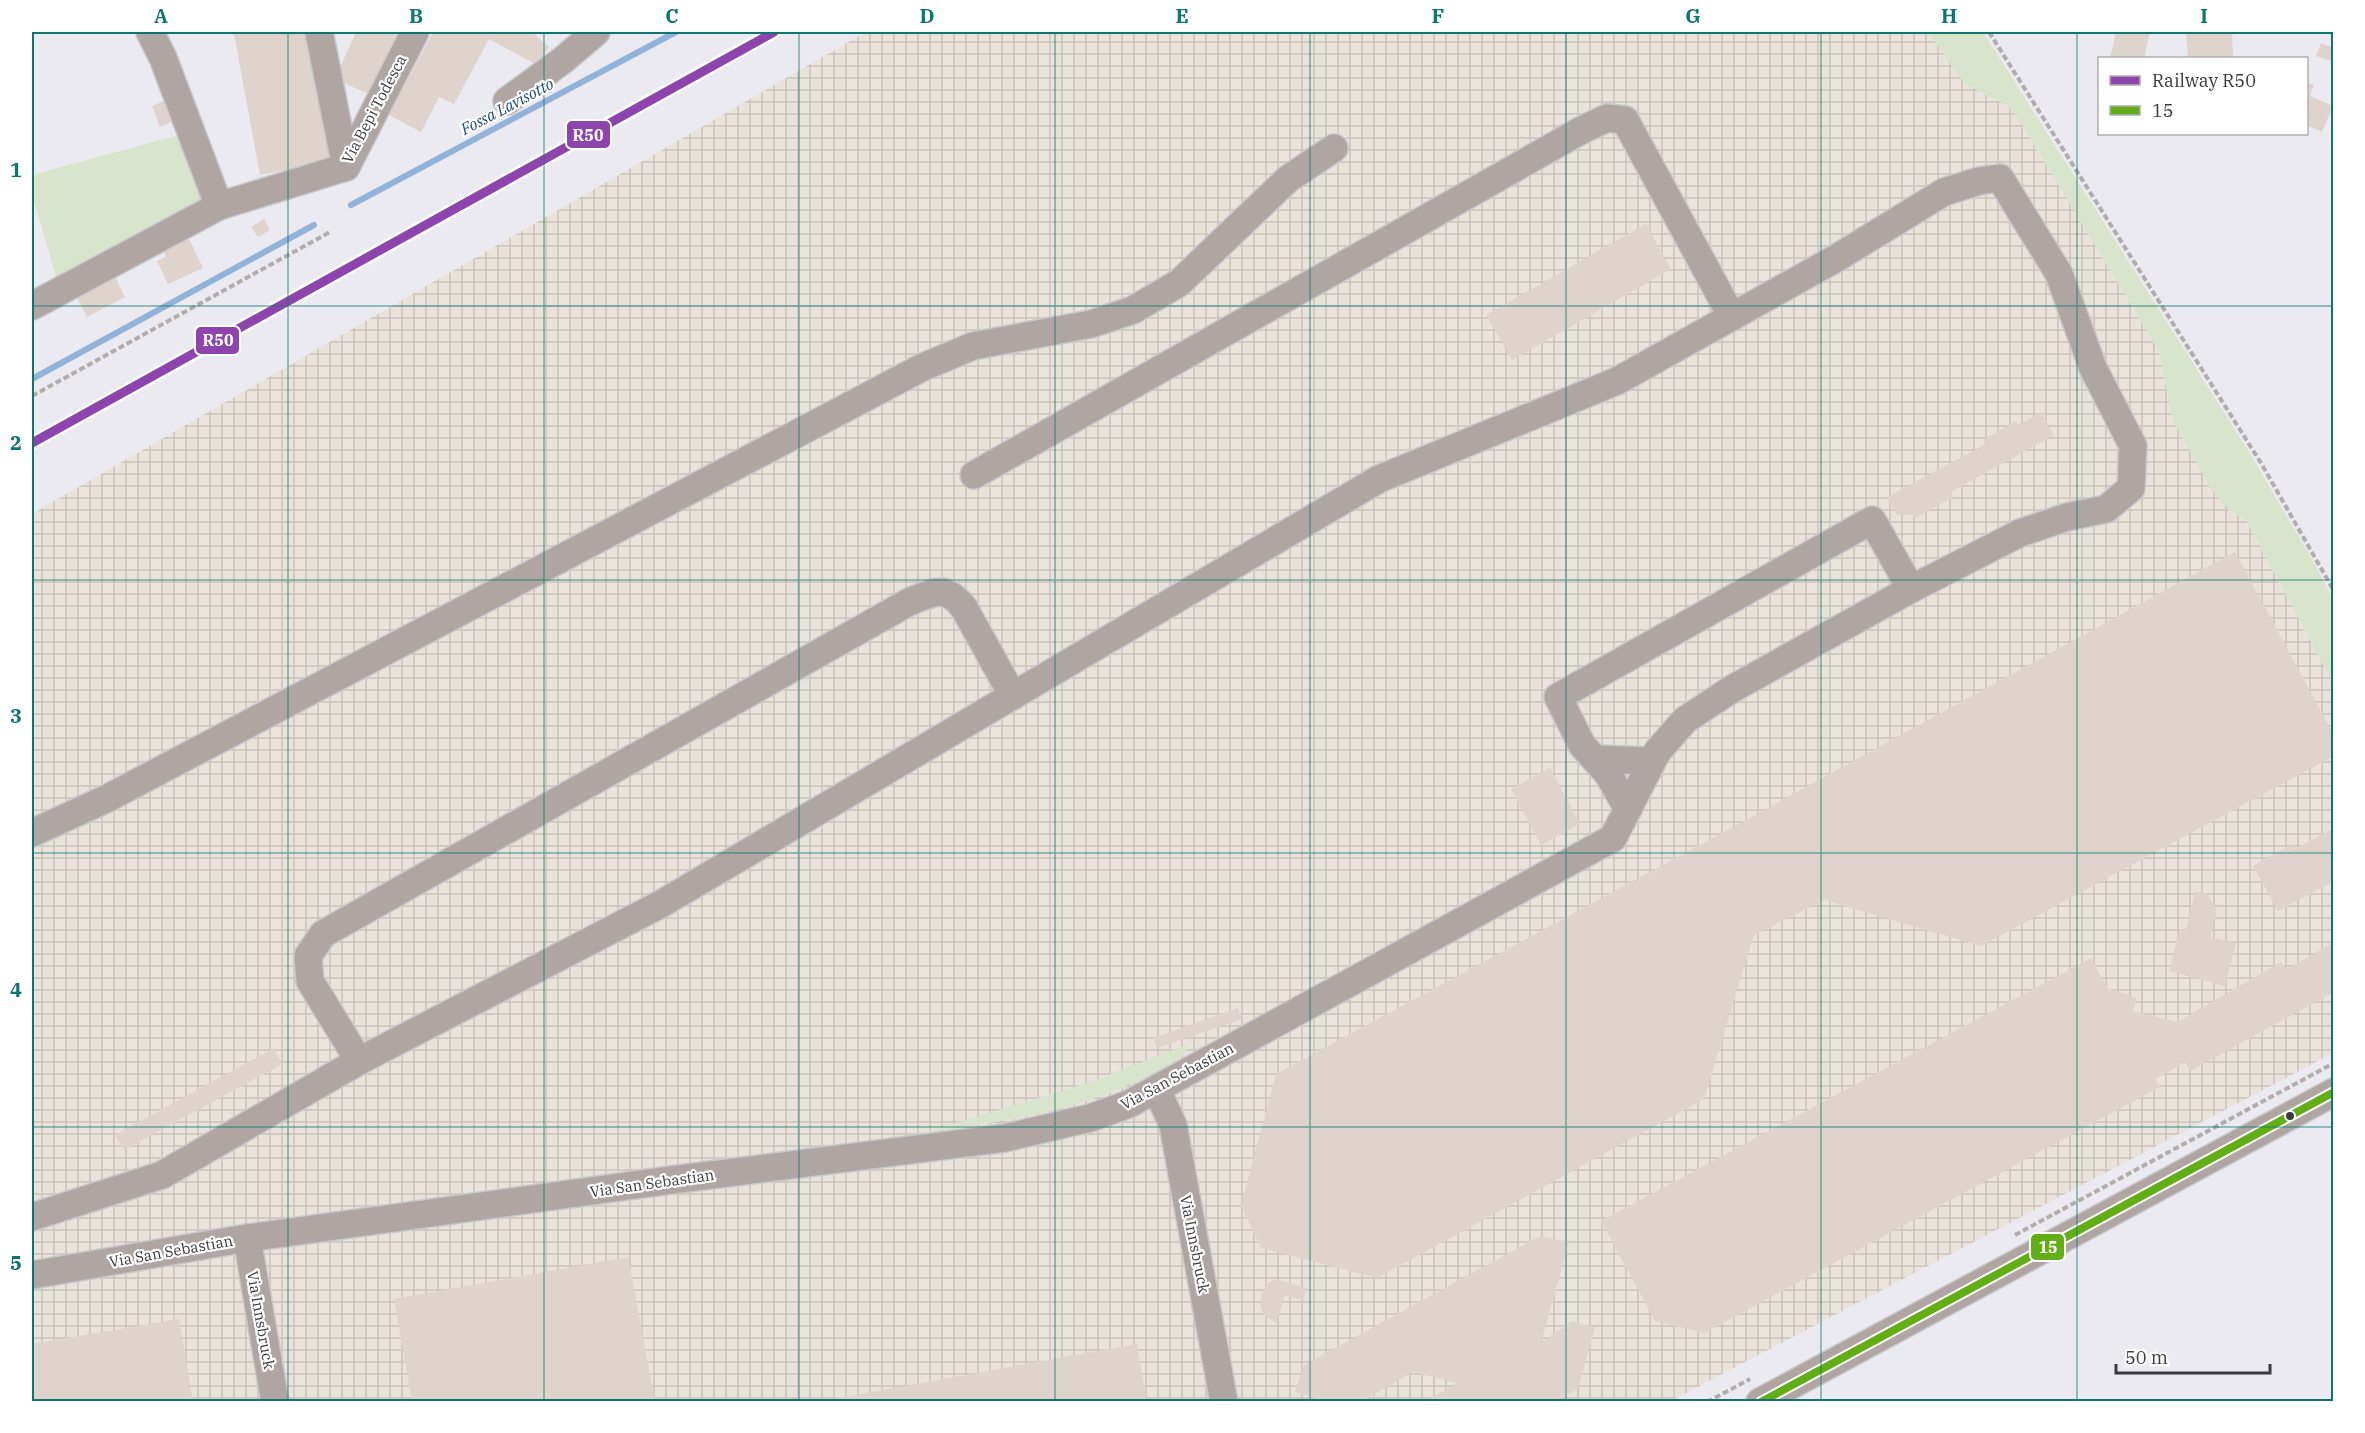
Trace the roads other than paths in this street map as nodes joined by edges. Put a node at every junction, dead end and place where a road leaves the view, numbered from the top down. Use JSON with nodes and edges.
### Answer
{"nodes":[{"id":1,"x":150,"y":32,"type":"edge"},
{"id":2,"x":320,"y":32,"type":"edge"},
{"id":3,"x":415,"y":32,"type":"edge"},
{"id":4,"x":597,"y":32,"type":"edge"},
{"id":5,"x":507,"y":101,"type":"dead end"},
{"id":6,"x":1334,"y":148,"type":"dead end"},
{"id":7,"x":346,"y":167,"type":"junction"},
{"id":8,"x":219,"y":206,"type":"junction"},
{"id":9,"x":32,"y":306,"type":"edge"},
{"id":10,"x":1732,"y":317,"type":"junction"},
{"id":11,"x":974,"y":475,"type":"dead end"},
{"id":12,"x":1911,"y":589,"type":"junction"},
{"id":13,"x":1013,"y":696,"type":"junction"},
{"id":14,"x":1594,"y":759,"type":"junction"},
{"id":15,"x":1652,"y":761,"type":"junction"},
{"id":16,"x":1628,"y":808,"type":"junction"},
{"id":17,"x":32,"y":833,"type":"edge"},
{"id":18,"x":358,"y":1061,"type":"junction"},
{"id":19,"x":1157,"y":1090,"type":"junction"},
{"id":20,"x":2334,"y":1092,"type":"edge"},
{"id":21,"x":32,"y":1217,"type":"edge"},
{"id":22,"x":247,"y":1238,"type":"junction"},
{"id":23,"x":32,"y":1275,"type":"edge"},
{"id":24,"x":275,"y":1401,"type":"edge"},
{"id":25,"x":1224,"y":1401,"type":"edge"},
{"id":26,"x":1760,"y":1401,"type":"edge"}],
"edges":[{"from":1,"to":8,"type":"street"},
{"from":2,"to":7,"type":"street"},
{"from":3,"to":7,"type":"street","name":"Via Bepi Todesca"},
{"from":4,"to":5,"type":"street"},
{"from":6,"to":17,"type":"street"},
{"from":7,"to":8,"type":"street","name":"Via Bepi Todesca"},
{"from":8,"to":9,"type":"street","name":"Via Bepi Todesca"},
{"from":10,"to":11,"type":"street"},
{"from":10,"to":12,"type":"street","name":"Via San Sebastian"},
{"from":10,"to":13,"type":"street"},
{"from":12,"to":14,"type":"street"},
{"from":12,"to":15,"type":"street","name":"Via San Sebastian"},
{"from":13,"to":18,"type":"street"},
{"from":13,"to":18,"type":"street"},
{"from":14,"to":15,"type":"street"},
{"from":14,"to":16,"type":"street"},
{"from":15,"to":16,"type":"street","name":"Via San Sebastian"},
{"from":16,"to":19,"type":"street","name":"Via San Sebastian"},
{"from":18,"to":21,"type":"street"},
{"from":19,"to":22,"type":"street","name":"Via San Sebastian"},
{"from":19,"to":25,"type":"street","name":"Via Innsbruck"},
{"from":20,"to":26,"type":"street"},
{"from":22,"to":23,"type":"street","name":"Via San Sebastian"},
{"from":22,"to":24,"type":"street","name":"Via Innsbruck"}]}
